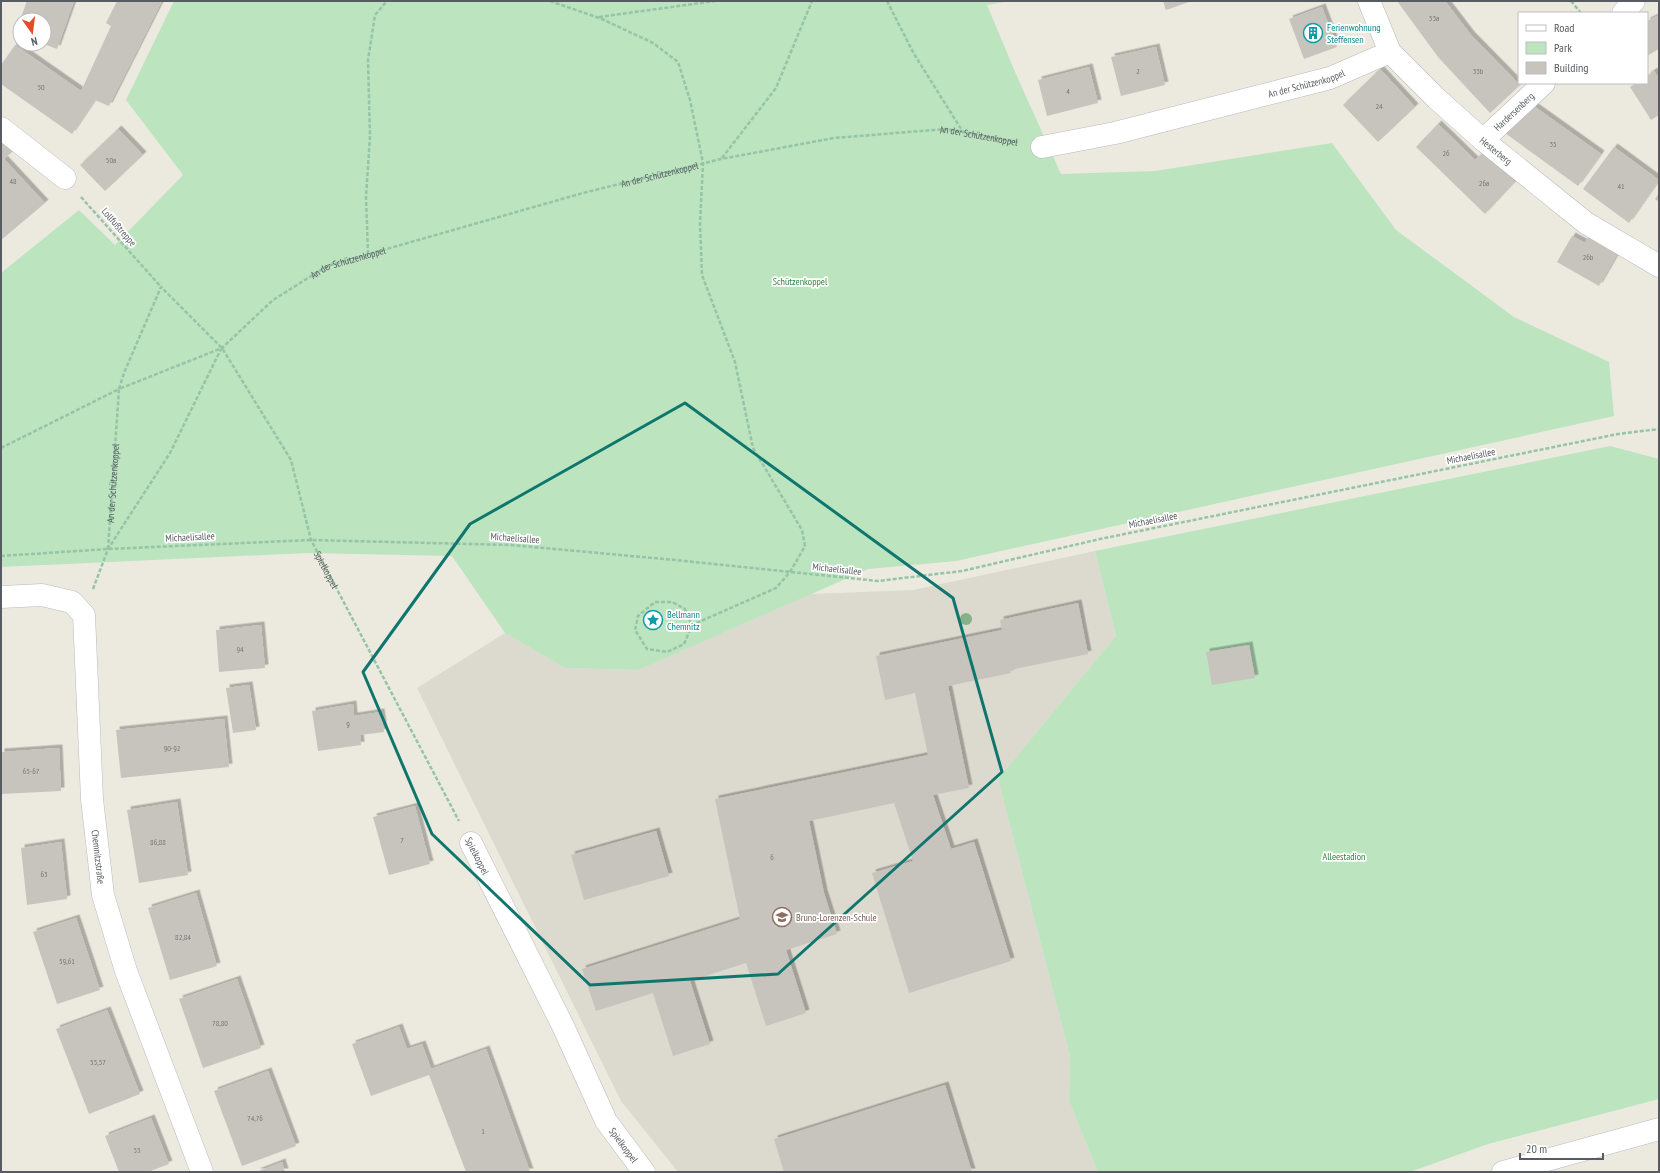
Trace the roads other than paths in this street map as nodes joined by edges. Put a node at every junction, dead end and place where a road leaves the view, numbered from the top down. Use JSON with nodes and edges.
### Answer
{"nodes":[{"id":1,"x":1369,"y":1,"type":"edge"},
{"id":2,"x":1634,"y":1,"type":"edge"},
{"id":3,"x":1624,"y":12,"type":"edge"},
{"id":4,"x":1390,"y":52,"type":"junction"},
{"id":5,"x":1543,"y":84,"type":"edge"},
{"id":6,"x":1,"y":128,"type":"edge"},
{"id":7,"x":1483,"y":140,"type":"junction"},
{"id":8,"x":1042,"y":147,"type":"road end"},
{"id":9,"x":65,"y":178,"type":"road end"},
{"id":10,"x":1659,"y":266,"type":"edge"},
{"id":11,"x":1,"y":598,"type":"edge"},
{"id":12,"x":471,"y":843,"type":"road end"},
{"id":13,"x":1659,"y":1130,"type":"edge"},
{"id":14,"x":202,"y":1172,"type":"edge"},
{"id":15,"x":644,"y":1172,"type":"edge"},
{"id":16,"x":1502,"y":1172,"type":"edge"}],
"edges":[{"from":1,"to":4,"type":"street","name":"Hesterberg"},
{"from":2,"to":3,"type":"street"},
{"from":4,"to":7,"type":"street","name":"Hesterberg"},
{"from":4,"to":8,"type":"street","name":"An der Schützenkoppel"},
{"from":5,"to":7,"type":"street","name":"Hardersenberg"},
{"from":6,"to":9,"type":"street"},
{"from":7,"to":10,"type":"street","name":"Hesterberg"},
{"from":11,"to":14,"type":"street","name":"Chemnitzstraße"},
{"from":12,"to":15,"type":"street","name":"Spielkoppel"},
{"from":13,"to":16,"type":"street"}]}
